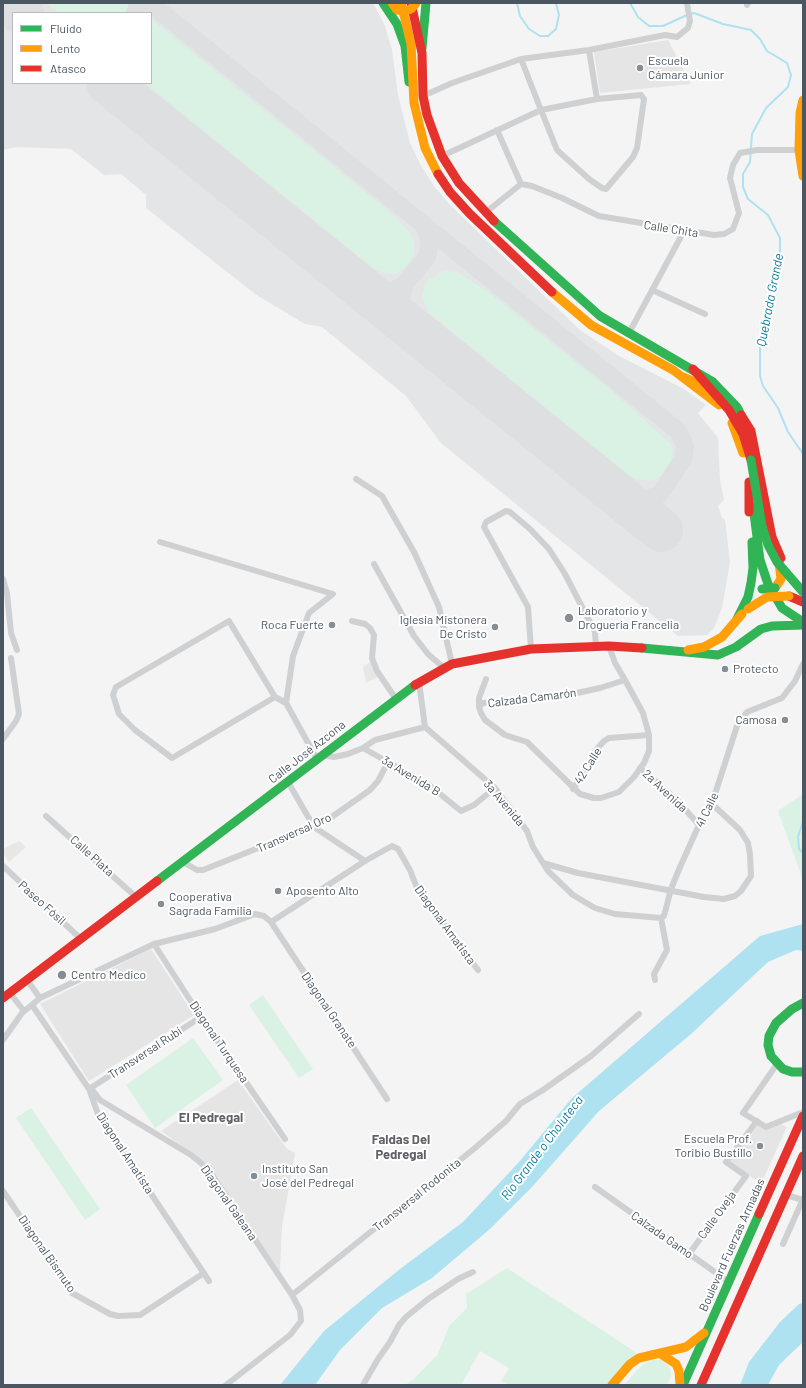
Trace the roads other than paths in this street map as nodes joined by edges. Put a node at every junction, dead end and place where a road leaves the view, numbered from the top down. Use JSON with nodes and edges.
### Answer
{"nodes":[{"id":1,"x":383,"y":3,"type":"edge"},
{"id":2,"x":392,"y":3,"type":"edge"},
{"id":3,"x":401,"y":3,"type":"edge"},
{"id":4,"x":411,"y":3,"type":"edge"},
{"id":5,"x":416,"y":3,"type":"edge"},
{"id":6,"x":426,"y":3,"type":"edge"},
{"id":7,"x":687,"y":6,"type":"edge"},
{"id":8,"x":589,"y":50,"type":"junction"},
{"id":9,"x":422,"y":53,"type":"junction"},
{"id":10,"x":521,"y":59,"type":"junction"},
{"id":11,"x":423,"y":96,"type":"junction"},
{"id":12,"x":597,"y":99,"type":"junction"},
{"id":13,"x":803,"y":100,"type":"edge"},
{"id":14,"x":414,"y":103,"type":"junction"},
{"id":15,"x":541,"y":110,"type":"junction"},
{"id":16,"x":497,"y":130,"type":"junction"},
{"id":17,"x":799,"y":150,"type":"junction"},
{"id":18,"x":442,"y":156,"type":"junction"},
{"id":19,"x":803,"y":176,"type":"edge"},
{"id":20,"x":521,"y":184,"type":"junction"},
{"id":21,"x":485,"y":213,"type":"junction"},
{"id":22,"x":684,"y":231,"type":"junction"},
{"id":23,"x":652,"y":290,"type":"junction"},
{"id":24,"x":705,"y":314,"type":"dead end"},
{"id":25,"x":628,"y":333,"type":"junction"},
{"id":26,"x":693,"y":369,"type":"junction"},
{"id":27,"x":683,"y":377,"type":"junction"},
{"id":28,"x":712,"y":391,"type":"junction"},
{"id":29,"x":356,"y":479,"type":"dead end"},
{"id":30,"x":749,"y":482,"type":"junction"},
{"id":31,"x":160,"y":542,"type":"dead end"},
{"id":32,"x":778,"y":553,"type":"junction"},
{"id":33,"x":374,"y":564,"type":"dead end"},
{"id":34,"x":753,"y":572,"type":"junction"},
{"id":35,"x":3,"y":579,"type":"edge"},
{"id":36,"x":803,"y":584,"type":"edge"},
{"id":37,"x":803,"y":592,"type":"edge"},
{"id":38,"x":803,"y":602,"type":"edge"},
{"id":39,"x":737,"y":619,"type":"junction"},
{"id":40,"x":352,"y":621,"type":"dead end"},
{"id":41,"x":803,"y":622,"type":"edge"},
{"id":42,"x":803,"y":626,"type":"edge"},
{"id":43,"x":609,"y":646,"type":"junction"},
{"id":44,"x":596,"y":647,"type":"junction"},
{"id":45,"x":531,"y":649,"type":"junction"},
{"id":46,"x":17,"y":650,"type":"dead end"},
{"id":47,"x":673,"y":650,"type":"junction"},
{"id":48,"x":11,"y":658,"type":"dead end"},
{"id":49,"x":803,"y":664,"type":"edge"},
{"id":50,"x":448,"y":666,"type":"junction"},
{"id":51,"x":486,"y":679,"type":"dead end"},
{"id":52,"x":625,"y":680,"type":"junction"},
{"id":53,"x":419,"y":682,"type":"junction"},
{"id":54,"x":275,"y":697,"type":"junction"},
{"id":55,"x":396,"y":699,"type":"junction"},
{"id":56,"x":286,"y":703,"type":"junction"},
{"id":57,"x":480,"y":707,"type":"junction"},
{"id":58,"x":425,"y":727,"type":"junction"},
{"id":59,"x":649,"y":736,"type":"junction"},
{"id":60,"x":3,"y":739,"type":"edge"},
{"id":61,"x":363,"y":748,"type":"junction"},
{"id":62,"x":320,"y":757,"type":"junction"},
{"id":63,"x":388,"y":762,"type":"junction"},
{"id":64,"x":640,"y":768,"type":"junction"},
{"id":65,"x":288,"y":782,"type":"junction"},
{"id":66,"x":495,"y":788,"type":"junction"},
{"id":67,"x":573,"y":789,"type":"junction"},
{"id":68,"x":711,"y":803,"type":"junction"},
{"id":69,"x":46,"y":816,"type":"dead end"},
{"id":70,"x":699,"y":825,"type":"junction"},
{"id":71,"x":314,"y":827,"type":"junction"},
{"id":72,"x":365,"y":861,"type":"junction"},
{"id":73,"x":183,"y":862,"type":"junction"},
{"id":74,"x":543,"y":863,"type":"junction"},
{"id":75,"x":3,"y":866,"type":"edge"},
{"id":76,"x":671,"y":889,"type":"junction"},
{"id":77,"x":136,"y":897,"type":"junction"},
{"id":78,"x":661,"y":918,"type":"junction"},
{"id":79,"x":271,"y":922,"type":"junction"},
{"id":80,"x":81,"y":939,"type":"junction"},
{"id":81,"x":154,"y":944,"type":"junction"},
{"id":82,"x":478,"y":970,"type":"dead end"},
{"id":83,"x":27,"y":980,"type":"junction"},
{"id":84,"x":655,"y":980,"type":"dead end"},
{"id":85,"x":6,"y":996,"type":"edge"},
{"id":86,"x":40,"y":998,"type":"junction"},
{"id":87,"x":803,"y":1003,"type":"edge"},
{"id":88,"x":32,"y":1005,"type":"junction"},
{"id":89,"x":24,"y":1011,"type":"junction"},
{"id":90,"x":639,"y":1014,"type":"dead end"},
{"id":91,"x":201,"y":1017,"type":"junction"},
{"id":92,"x":3,"y":1040,"type":"edge"},
{"id":93,"x":777,"y":1064,"type":"junction"},
{"id":94,"x":803,"y":1072,"type":"edge"},
{"id":95,"x":90,"y":1088,"type":"junction"},
{"id":96,"x":387,"y":1098,"type":"dead end"},
{"id":97,"x":803,"y":1112,"type":"edge"},
{"id":98,"x":803,"y":1116,"type":"edge"},
{"id":99,"x":757,"y":1122,"type":"junction"},
{"id":100,"x":285,"y":1139,"type":"dead end"},
{"id":101,"x":803,"y":1156,"type":"edge"},
{"id":102,"x":595,"y":1187,"type":"dead end"},
{"id":103,"x":3,"y":1192,"type":"edge"},
{"id":104,"x":786,"y":1195,"type":"junction"},
{"id":105,"x":803,"y":1200,"type":"edge"},
{"id":106,"x":783,"y":1244,"type":"dead end"},
{"id":107,"x":689,"y":1254,"type":"junction"},
{"id":108,"x":473,"y":1272,"type":"dead end"},
{"id":109,"x":204,"y":1273,"type":"junction"},
{"id":110,"x":209,"y":1281,"type":"dead end"},
{"id":111,"x":729,"y":1282,"type":"junction"},
{"id":112,"x":292,"y":1295,"type":"junction"},
{"id":113,"x":707,"y":1331,"type":"junction"},
{"id":114,"x":661,"y":1354,"type":"junction"},
{"id":115,"x":226,"y":1385,"type":"edge"},
{"id":116,"x":363,"y":1385,"type":"edge"},
{"id":117,"x":612,"y":1385,"type":"edge"},
{"id":118,"x":682,"y":1385,"type":"edge"},
{"id":119,"x":701,"y":1385,"type":"edge"}],
"edges":[{"from":1,"to":14,"type":"main road"},
{"from":2,"to":5,"type":"main road","bridge":true},
{"from":3,"to":14,"type":"main road"},
{"from":4,"to":9,"type":"main road"},
{"from":6,"to":9,"type":"main road"},
{"from":7,"to":8,"type":"street"},
{"from":8,"to":10,"type":"street"},
{"from":8,"to":12,"type":"street"},
{"from":9,"to":11,"type":"main road"},
{"from":10,"to":11,"type":"street"},
{"from":10,"to":15,"type":"street"},
{"from":11,"to":18,"type":"main road"},
{"from":12,"to":15,"type":"street"},
{"from":12,"to":15,"type":"street"},
{"from":13,"to":17,"type":"main road"},
{"from":14,"to":27,"type":"main road"},
{"from":15,"to":16,"type":"street"},
{"from":16,"to":18,"type":"street"},
{"from":16,"to":20,"type":"street"},
{"from":17,"to":19,"type":"main road"},
{"from":17,"to":22,"type":"street","name":"Calle Chita"},
{"from":18,"to":21,"type":"main road"},
{"from":20,"to":21,"type":"street"},
{"from":20,"to":22,"type":"street","name":"Calle Chita"},
{"from":21,"to":25,"type":"main road"},
{"from":22,"to":23,"type":"street"},
{"from":23,"to":24,"type":"street"},
{"from":23,"to":25,"type":"street"},
{"from":25,"to":26,"type":"main road"},
{"from":26,"to":28,"type":"main road"},
{"from":26,"to":32,"type":"main road"},
{"from":27,"to":28,"type":"main road"},
{"from":27,"to":30,"type":"main road"},
{"from":28,"to":37,"type":"main road","bridge":true},
{"from":29,"to":50,"type":"street"},
{"from":30,"to":34,"type":"main road"},
{"from":30,"to":41,"type":"main road"},
{"from":31,"to":56,"type":"street"},
{"from":32,"to":34,"type":"main road","bridge":true},
{"from":32,"to":36,"type":"main road"},
{"from":33,"to":50,"type":"street"},
{"from":34,"to":39,"type":"main road"},
{"from":35,"to":46,"type":"street"},
{"from":38,"to":39,"type":"main road","name":"Calle José Azcona","bridge":true},
{"from":39,"to":47,"type":"main road","name":"Calle José Azcona"},
{"from":40,"to":55,"type":"street"},
{"from":42,"to":47,"type":"main road","name":"Calle José Azcona"},
{"from":43,"to":44,"type":"main road","name":"Calle José Azcona"},
{"from":43,"to":47,"type":"main road","name":"Calle José Azcona"},
{"from":43,"to":52,"type":"street","name":"2a Avenida"},
{"from":44,"to":45,"type":"main road","name":"Calle José Azcona"},
{"from":44,"to":45,"type":"street"},
{"from":45,"to":50,"type":"main road","name":"Calle José Azcona"},
{"from":48,"to":60,"type":"street"},
{"from":49,"to":68,"type":"street","name":"41 Calle"},
{"from":50,"to":53,"type":"main road","name":"Calle José Azcona"},
{"from":51,"to":57,"type":"street"},
{"from":52,"to":57,"type":"street","name":"Calzada Camarón"},
{"from":52,"to":59,"type":"street","name":"2a Avenida"},
{"from":53,"to":55,"type":"main road","name":"Calle José Azcona"},
{"from":53,"to":58,"type":"street"},
{"from":54,"to":54,"type":"street"},
{"from":54,"to":56,"type":"street"},
{"from":55,"to":62,"type":"main road","name":"Calle José Azcona"},
{"from":56,"to":62,"type":"street"},
{"from":57,"to":67,"type":"street","name":"Calzada Camarón"},
{"from":58,"to":61,"type":"street"},
{"from":58,"to":66,"type":"street","name":"3a Avenida"},
{"from":59,"to":64,"type":"street","name":"2a Avenida"},
{"from":59,"to":67,"type":"street","name":"42 Calle"},
{"from":61,"to":62,"type":"street"},
{"from":61,"to":63,"type":"street","name":"3a Avenida B"},
{"from":62,"to":65,"type":"main road","name":"Calle José Azcona"},
{"from":63,"to":66,"type":"street","name":"3a Avenida B"},
{"from":63,"to":71,"type":"street","name":"Transversal Oro"},
{"from":64,"to":67,"type":"street","name":"Calzada Camarón"},
{"from":64,"to":70,"type":"street","name":"2a Avenida"},
{"from":65,"to":71,"type":"street"},
{"from":65,"to":73,"type":"main road","name":"Calle José Azcona"},
{"from":66,"to":74,"type":"street","name":"3a Avenida"},
{"from":68,"to":70,"type":"street","name":"41 Calle"},
{"from":68,"to":76,"type":"street"},
{"from":69,"to":77,"type":"street","name":"Calle Plata"},
{"from":70,"to":76,"type":"street","name":"41 Calle"},
{"from":71,"to":72,"type":"street"},
{"from":71,"to":73,"type":"street","name":"Transversal Oro"},
{"from":72,"to":79,"type":"street"},
{"from":72,"to":82,"type":"street","name":"Diagonal Amatista"},
{"from":73,"to":77,"type":"main road","name":"Calle José Azcona"},
{"from":74,"to":76,"type":"street"},
{"from":74,"to":78,"type":"street","name":"3a Avenida"},
{"from":75,"to":80,"type":"street","name":"Paseo Fósil"},
{"from":76,"to":78,"type":"street","name":"41 Calle"},
{"from":77,"to":80,"type":"main road","name":"Calle José Azcona"},
{"from":78,"to":84,"type":"street"},
{"from":79,"to":81,"type":"street"},
{"from":79,"to":96,"type":"street","name":"Diagonal Granate"},
{"from":80,"to":83,"type":"main road","name":"Calle José Azcona"},
{"from":81,"to":86,"type":"street"},
{"from":81,"to":91,"type":"street","name":"Diagonal Turquesa"},
{"from":83,"to":85,"type":"main road","name":"Calle José Azcona"},
{"from":83,"to":86,"type":"street"},
{"from":85,"to":89,"type":"street"},
{"from":86,"to":88,"type":"street"},
{"from":87,"to":93,"type":"main road"},
{"from":88,"to":89,"type":"street"},
{"from":88,"to":95,"type":"street","name":"Diagonal Amatista"},
{"from":89,"to":92,"type":"street"},
{"from":90,"to":112,"type":"street","name":"Transversal Rodonita"},
{"from":91,"to":95,"type":"street","name":"Transversal Rubí"},
{"from":91,"to":100,"type":"street","name":"Diagonal Turquesa"},
{"from":93,"to":94,"type":"main road"},
{"from":93,"to":99,"type":"street"},
{"from":95,"to":109,"type":"street","name":"Diagonal Amatista"},
{"from":95,"to":112,"type":"street","name":"Diagonal Galeana"},
{"from":97,"to":99,"type":"street"},
{"from":98,"to":111,"type":"main road","name":"Boulevard Fuerzas Armadas"},
{"from":99,"to":107,"type":"street","name":"Calle Oveja"},
{"from":101,"to":104,"type":"main road"},
{"from":102,"to":107,"type":"street","name":"Calzada Gamo"},
{"from":103,"to":109,"type":"street","name":"Diagonal Bismuto"},
{"from":104,"to":105,"type":"street"},
{"from":104,"to":119,"type":"main road"},
{"from":105,"to":106,"type":"street"},
{"from":107,"to":111,"type":"street","name":"Calzada Gamo"},
{"from":108,"to":116,"type":"street"},
{"from":109,"to":110,"type":"street","name":"Diagonal Amatista"},
{"from":111,"to":113,"type":"main road","name":"Boulevard Fuerzas Armadas"},
{"from":112,"to":115,"type":"street"},
{"from":113,"to":114,"type":"main road"},
{"from":113,"to":118,"type":"main road","name":"Boulevard Fuerzas Armadas"},
{"from":114,"to":117,"type":"main road"},
{"from":114,"to":118,"type":"main road"}]}
